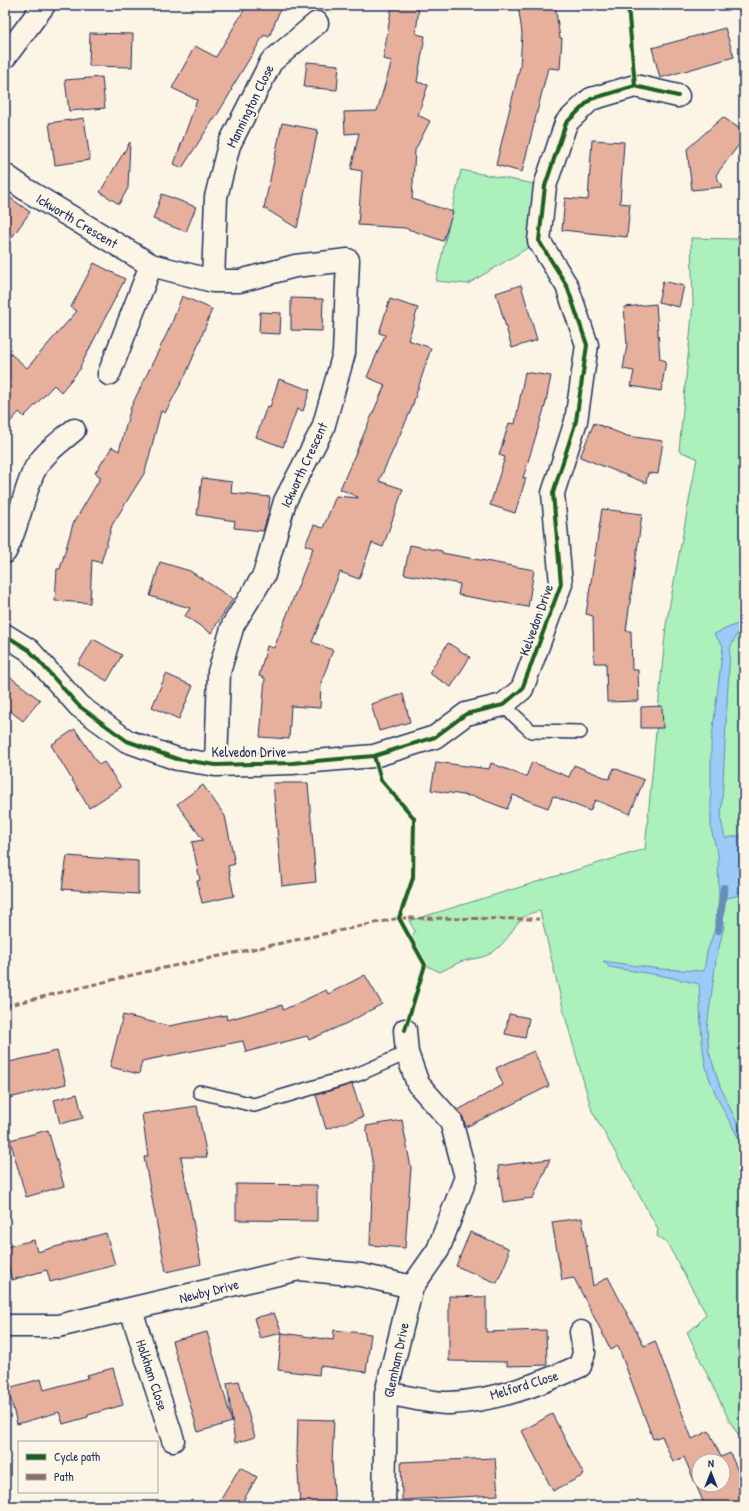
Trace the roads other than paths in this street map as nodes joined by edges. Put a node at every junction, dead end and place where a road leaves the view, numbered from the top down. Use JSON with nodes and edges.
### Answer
{"nodes":[{"id":1,"x":44,"y":5,"type":"edge"},
{"id":2,"x":317,"y":23,"type":"dead end"},
{"id":3,"x":5,"y":57,"type":"edge"},
{"id":4,"x":678,"y":96,"type":"dead end"},
{"id":5,"x":5,"y":175,"type":"edge"},
{"id":6,"x":151,"y":265,"type":"junction"},
{"id":7,"x":213,"y":281,"type":"junction"},
{"id":8,"x":109,"y":374,"type":"dead end"},
{"id":9,"x":74,"y":430,"type":"dead end"},
{"id":10,"x":5,"y":552,"type":"edge"},
{"id":11,"x":5,"y":635,"type":"edge"},
{"id":12,"x":502,"y":705,"type":"junction"},
{"id":13,"x":580,"y":732,"type":"dead end"},
{"id":14,"x":216,"y":765,"type":"junction"},
{"id":15,"x":405,"y":1030,"type":"dead end"},
{"id":16,"x":407,"y":1053,"type":"junction"},
{"id":17,"x":200,"y":1092,"type":"dead end"},
{"id":18,"x":412,"y":1287,"type":"junction"},
{"id":19,"x":131,"y":1310,"type":"junction"},
{"id":20,"x":5,"y":1326,"type":"edge"},
{"id":21,"x":581,"y":1332,"type":"dead end"},
{"id":22,"x":386,"y":1393,"type":"junction"},
{"id":23,"x":173,"y":1440,"type":"dead end"},
{"id":24,"x":384,"y":1506,"type":"edge"}],
"edges":[{"from":1,"to":3,"type":"street"},
{"from":2,"to":7,"type":"street","name":"Mannington Close"},
{"from":4,"to":12,"type":"street","name":"Kelvedon Drive"},
{"from":5,"to":6,"type":"street","name":"Ickworth Crescent"},
{"from":6,"to":7,"type":"street","name":"Ickworth Crescent"},
{"from":6,"to":8,"type":"street"},
{"from":7,"to":14,"type":"street","name":"Ickworth Crescent"},
{"from":9,"to":10,"type":"street"},
{"from":11,"to":14,"type":"street","name":"Kelvedon Drive"},
{"from":12,"to":13,"type":"lane"},
{"from":12,"to":14,"type":"street","name":"Kelvedon Drive"},
{"from":15,"to":16,"type":"street"},
{"from":16,"to":17,"type":"lane"},
{"from":16,"to":18,"type":"street"},
{"from":18,"to":19,"type":"street","name":"Newby Drive"},
{"from":18,"to":22,"type":"street","name":"Glemham Drive"},
{"from":19,"to":20,"type":"street","name":"Newby Drive"},
{"from":19,"to":23,"type":"street","name":"Holkham Close"},
{"from":21,"to":22,"type":"street","name":"Melford Close"},
{"from":22,"to":24,"type":"street","name":"Glemham Drive"}]}
